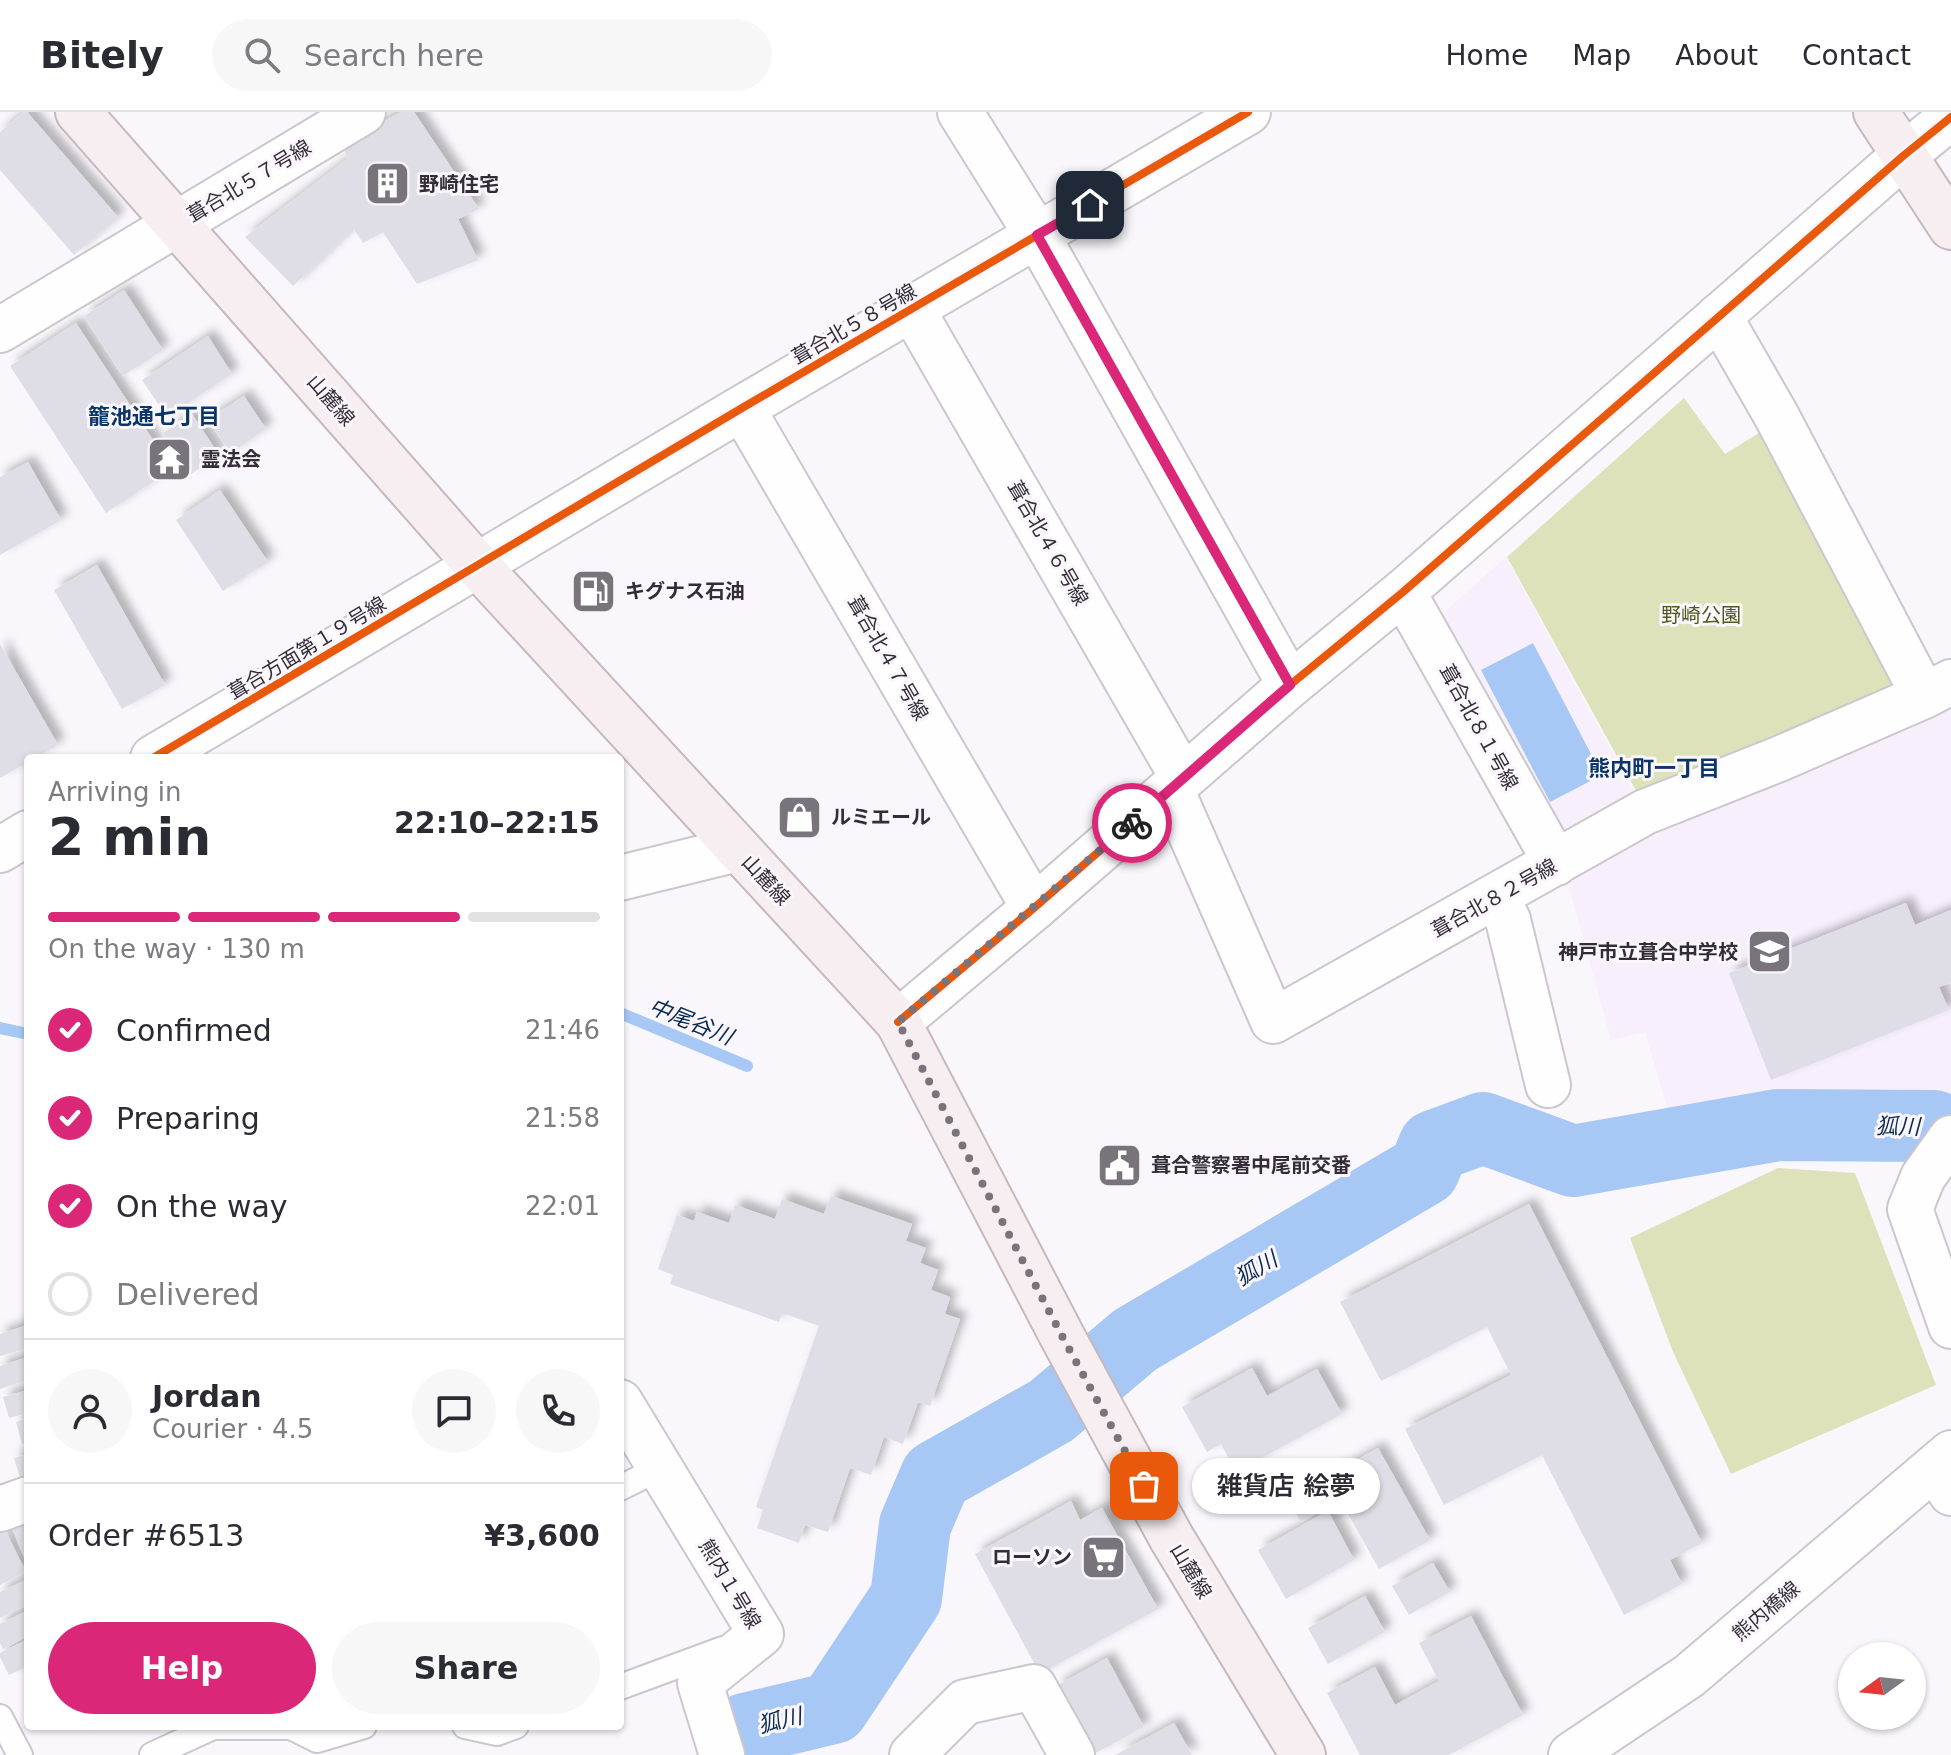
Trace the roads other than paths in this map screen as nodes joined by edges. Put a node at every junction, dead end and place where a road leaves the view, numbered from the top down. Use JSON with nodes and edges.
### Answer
{"nodes":[{"id":1,"x":78,"y":112,"type":"edge"},
{"id":2,"x":960,"y":112,"type":"edge"},
{"id":3,"x":1248,"y":112,"type":"edge"},
{"id":4,"x":1876,"y":112,"type":"edge"},
{"id":5,"x":347,"y":116,"type":"edge"},
{"id":6,"x":1951,"y":117,"type":"edge"},
{"id":7,"x":1903,"y":156,"type":"junction"},
{"id":8,"x":176,"y":224,"type":"junction"},
{"id":9,"x":1951,"y":227,"type":"edge"},
{"id":10,"x":1037,"y":235,"type":"junction"},
{"id":11,"x":912,"y":309,"type":"junction"},
{"id":12,"x":1719,"y":316,"type":"junction"},
{"id":13,"x":0,"y":330,"type":"edge"},
{"id":14,"x":742,"y":408,"type":"junction"},
{"id":15,"x":477,"y":565,"type":"junction"},
{"id":16,"x":1403,"y":592,"type":"junction"},
{"id":17,"x":1290,"y":685,"type":"junction"},
{"id":18,"x":1937,"y":689,"type":"edge"},
{"id":19,"x":160,"y":754,"type":"edge"},
{"id":20,"x":1177,"y":783,"type":"junction"},
{"id":21,"x":24,"y":835,"type":"edge"},
{"id":22,"x":738,"y":849,"type":"junction"},
{"id":23,"x":0,"y":850,"type":"edge"},
{"id":24,"x":1556,"y":863,"type":"junction"},
{"id":25,"x":624,"y":877,"type":"edge"},
{"id":26,"x":1495,"y":896,"type":"junction"},
{"id":27,"x":1034,"y":908,"type":"junction"},
{"id":28,"x":898,"y":1022,"type":"junction"},
{"id":29,"x":1548,"y":1085,"type":"dead end"},
{"id":30,"x":1950,"y":1140,"type":"edge"},
{"id":31,"x":1951,"y":1326,"type":"edge"},
{"id":32,"x":624,"y":1409,"type":"edge"},
{"id":33,"x":660,"y":1468,"type":"junction"},
{"id":34,"x":1946,"y":1471,"type":"edge"},
{"id":35,"x":624,"y":1486,"type":"edge"},
{"id":36,"x":24,"y":1500,"type":"edge"},
{"id":37,"x":0,"y":1508,"type":"edge"},
{"id":38,"x":761,"y":1634,"type":"junction"},
{"id":39,"x":624,"y":1685,"type":"edge"},
{"id":40,"x":0,"y":1717,"type":"edge"},
{"id":41,"x":206,"y":1730,"type":"edge"},
{"id":42,"x":297,"y":1730,"type":"edge"},
{"id":43,"x":351,"y":1730,"type":"edge"},
{"id":44,"x":483,"y":1730,"type":"edge"},
{"id":45,"x":505,"y":1730,"type":"edge"},
{"id":46,"x":20,"y":1755,"type":"edge"},
{"id":47,"x":152,"y":1755,"type":"edge"},
{"id":48,"x":722,"y":1755,"type":"edge"},
{"id":49,"x":912,"y":1755,"type":"edge"},
{"id":50,"x":1072,"y":1755,"type":"edge"},
{"id":51,"x":1303,"y":1755,"type":"edge"},
{"id":52,"x":1571,"y":1755,"type":"edge"}],
"edges":[{"from":1,"to":8,"type":"main road","name":"山麓線"},
{"from":2,"to":10,"type":"street"},
{"from":3,"to":10,"type":"street","name":"葺合北５８号線"},
{"from":4,"to":7,"type":"main road"},
{"from":5,"to":8,"type":"street","name":"葺合北５７号線"},
{"from":6,"to":7,"type":"street"},
{"from":7,"to":9,"type":"main road"},
{"from":7,"to":12,"type":"street"},
{"from":8,"to":13,"type":"street","name":"葺合北５７号線"},
{"from":8,"to":15,"type":"main road","name":"山麓線"},
{"from":10,"to":11,"type":"street","name":"葺合北５８号線"},
{"from":10,"to":17,"type":"street"},
{"from":11,"to":14,"type":"street","name":"葺合北５８号線"},
{"from":11,"to":20,"type":"street","name":"葺合北４６号線"},
{"from":12,"to":16,"type":"street"},
{"from":12,"to":18,"type":"street"},
{"from":14,"to":15,"type":"street","name":"葺合北５８号線"},
{"from":14,"to":27,"type":"street","name":"葺合北４７号線"},
{"from":15,"to":19,"type":"street","name":"葺合方面第１９号線"},
{"from":15,"to":22,"type":"main road","name":"山麓線"},
{"from":16,"to":17,"type":"street"},
{"from":16,"to":24,"type":"street","name":"葺合北８１号線"},
{"from":17,"to":20,"type":"street"},
{"from":18,"to":24,"type":"street","name":"葺合北８２号線"},
{"from":20,"to":26,"type":"street","name":"葺合北８２号線"},
{"from":20,"to":27,"type":"street"},
{"from":21,"to":23,"type":"street"},
{"from":22,"to":25,"type":"street"},
{"from":22,"to":28,"type":"main road","name":"山麓線"},
{"from":24,"to":26,"type":"street","name":"葺合北８２号線"},
{"from":26,"to":29,"type":"street"},
{"from":27,"to":28,"type":"street"},
{"from":28,"to":51,"type":"main road","name":"山麓線"},
{"from":30,"to":31,"type":"street"},
{"from":32,"to":33,"type":"street","name":"熊内１号線"},
{"from":33,"to":35,"type":"lane"},
{"from":33,"to":38,"type":"street","name":"熊内１号線"},
{"from":34,"to":52,"type":"street","name":"熊内橋線"},
{"from":36,"to":37,"type":"street"},
{"from":38,"to":39,"type":"lane"},
{"from":38,"to":48,"type":"street","name":"熊内１号線"},
{"from":40,"to":46,"type":"lane"},
{"from":41,"to":47,"type":"lane"},
{"from":42,"to":43,"type":"lane"},
{"from":44,"to":45,"type":"lane"},
{"from":49,"to":50,"type":"street"}]}
